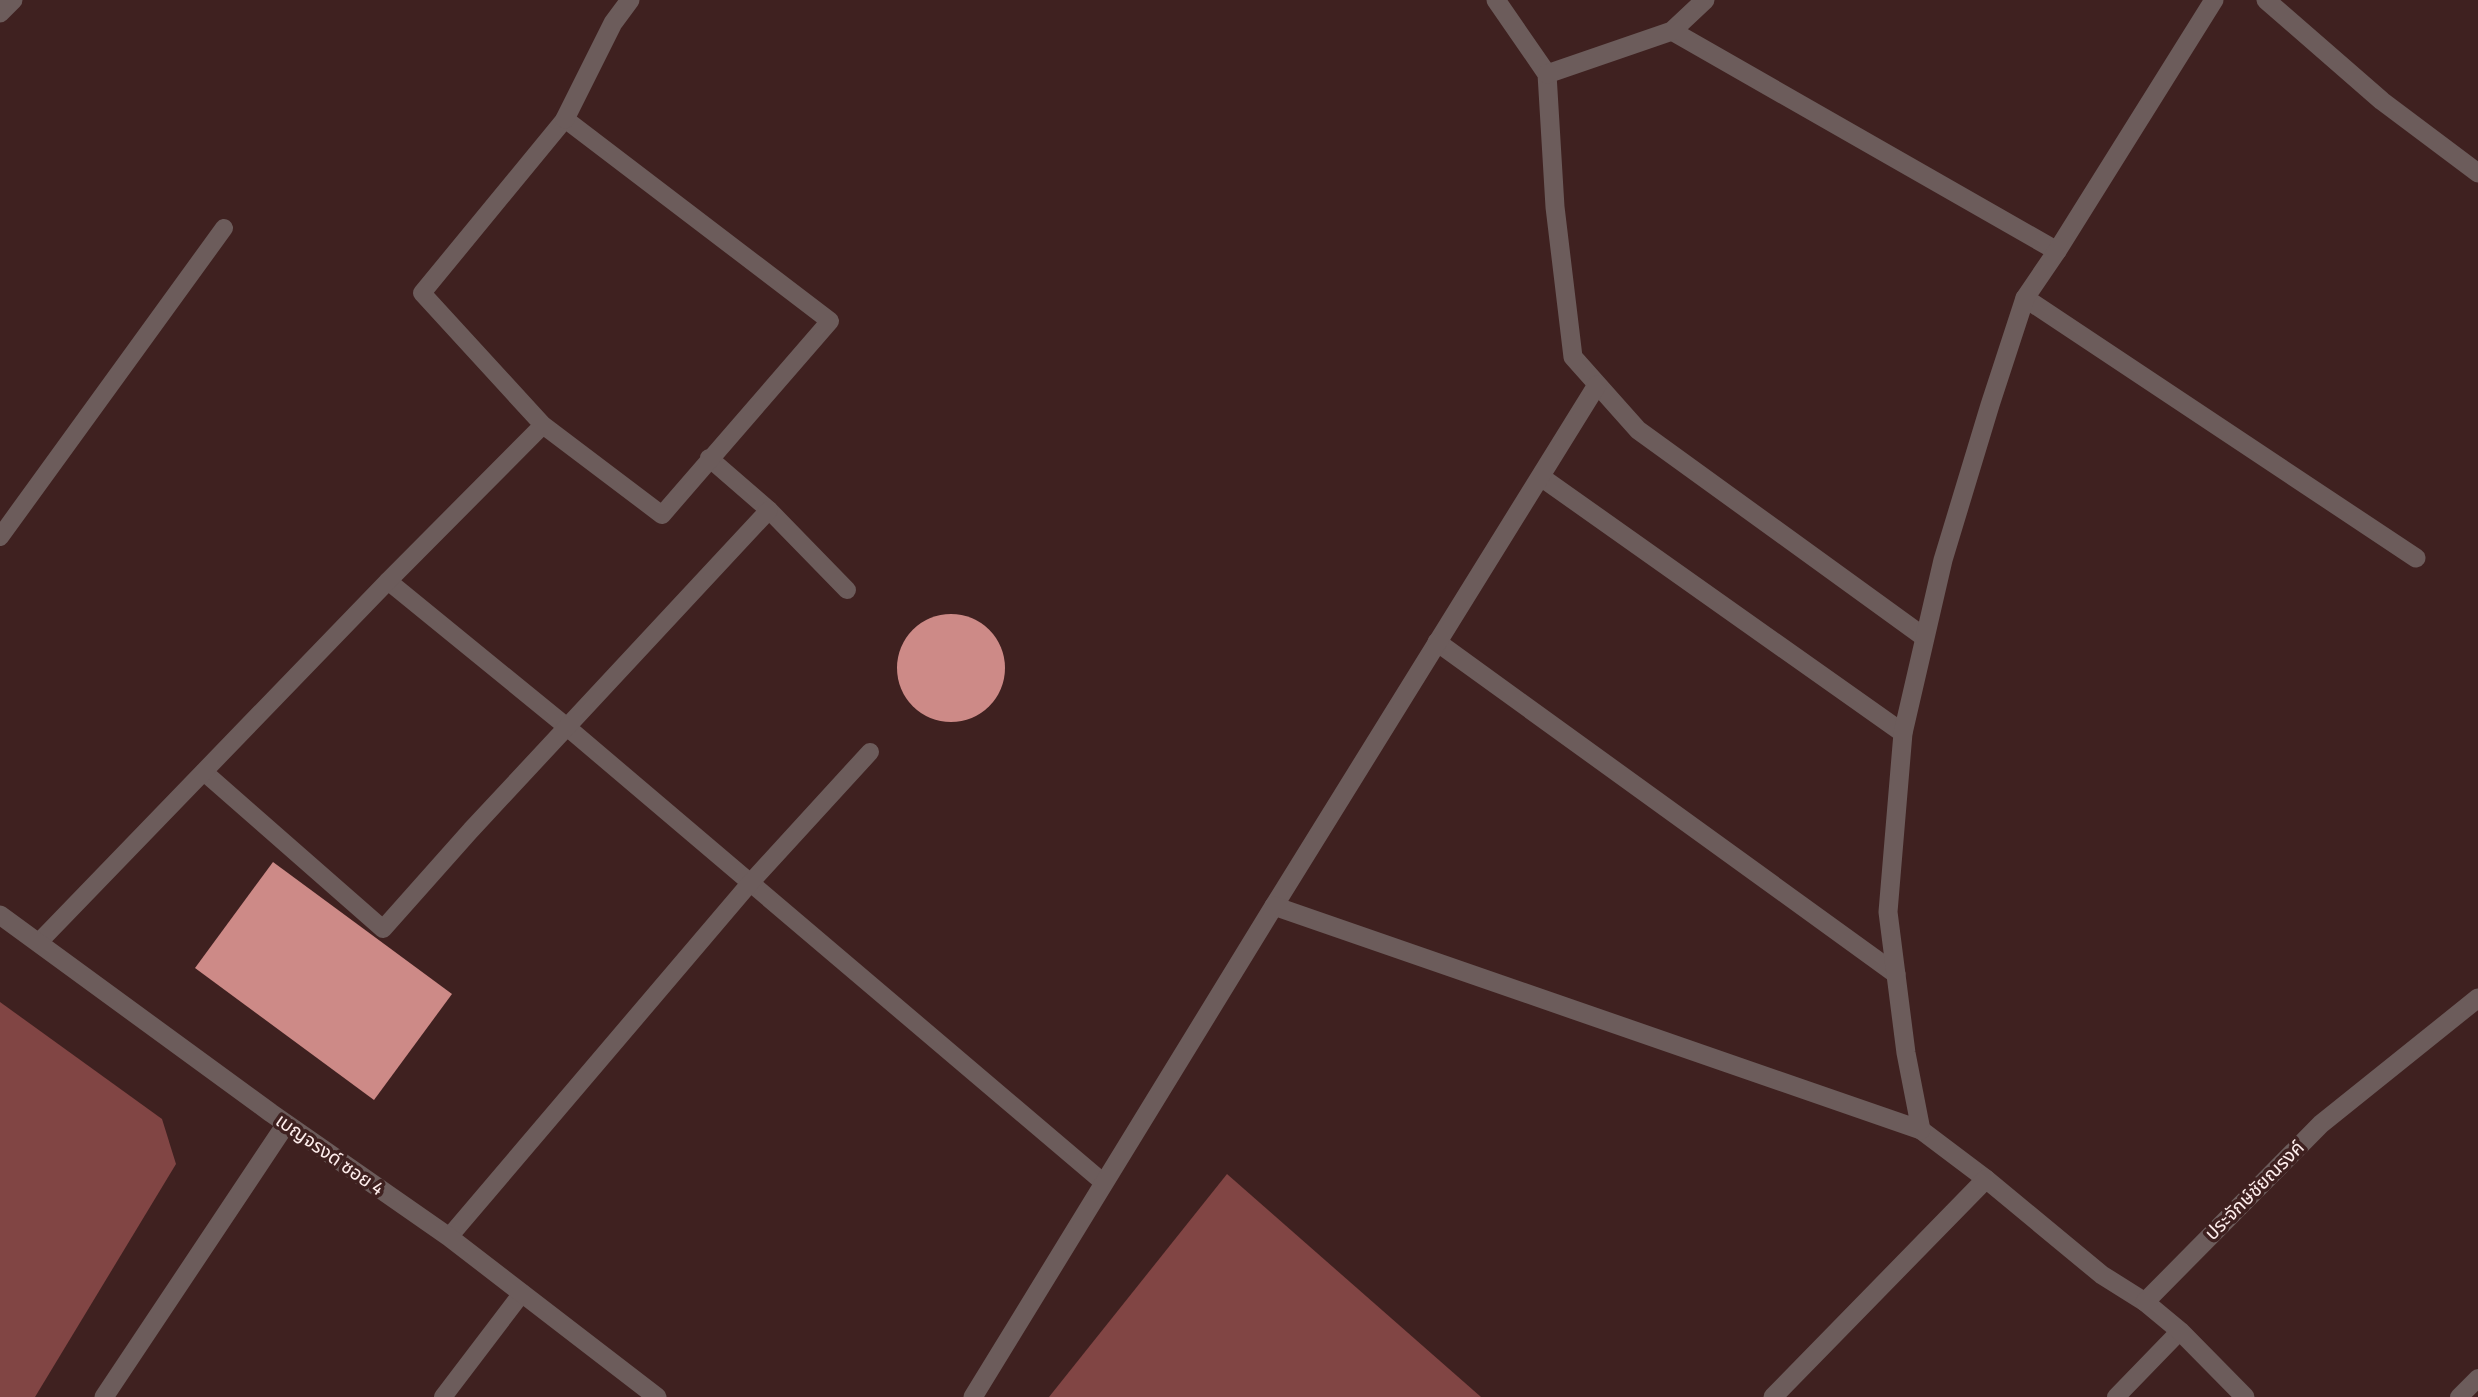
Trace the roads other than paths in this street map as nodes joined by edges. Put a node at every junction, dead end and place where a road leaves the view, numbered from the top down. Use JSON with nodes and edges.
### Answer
{"nodes":[{"id":1,"x":13,"y":0,"type":"edge"},
{"id":2,"x":629,"y":0,"type":"edge"},
{"id":3,"x":1496,"y":0,"type":"edge"},
{"id":4,"x":1706,"y":0,"type":"edge"},
{"id":5,"x":2214,"y":0,"type":"edge"},
{"id":6,"x":2266,"y":0,"type":"edge"},
{"id":7,"x":0,"y":13,"type":"edge"},
{"id":8,"x":1672,"y":32,"type":"junction"},
{"id":9,"x":1547,"y":74,"type":"junction"},
{"id":10,"x":565,"y":119,"type":"junction"},
{"id":11,"x":2478,"y":173,"type":"edge"},
{"id":12,"x":224,"y":228,"type":"dead end"},
{"id":13,"x":2057,"y":251,"type":"junction"},
{"id":14,"x":2025,"y":298,"type":"junction"},
{"id":15,"x":1597,"y":385,"type":"junction"},
{"id":16,"x":543,"y":425,"type":"junction"},
{"id":17,"x":709,"y":458,"type":"junction"},
{"id":18,"x":1541,"y":477,"type":"junction"},
{"id":19,"x":769,"y":509,"type":"junction"},
{"id":20,"x":0,"y":537,"type":"edge"},
{"id":21,"x":2416,"y":558,"type":"dead end"},
{"id":22,"x":388,"y":581,"type":"junction"},
{"id":23,"x":847,"y":590,"type":"dead end"},
{"id":24,"x":1924,"y":637,"type":"junction"},
{"id":25,"x":1437,"y":642,"type":"junction"},
{"id":26,"x":567,"y":727,"type":"junction"},
{"id":27,"x":1903,"y":733,"type":"junction"},
{"id":28,"x":870,"y":752,"type":"dead end"},
{"id":29,"x":204,"y":772,"type":"junction"},
{"id":30,"x":751,"y":882,"type":"junction"},
{"id":31,"x":1274,"y":906,"type":"junction"},
{"id":32,"x":0,"y":915,"type":"edge"},
{"id":33,"x":39,"y":942,"type":"junction"},
{"id":34,"x":1896,"y":974,"type":"junction"},
{"id":35,"x":2478,"y":998,"type":"edge"},
{"id":36,"x":286,"y":1124,"type":"junction"},
{"id":37,"x":1921,"y":1130,"type":"junction"},
{"id":38,"x":1986,"y":1179,"type":"junction"},
{"id":39,"x":1104,"y":1183,"type":"junction"},
{"id":40,"x":449,"y":1237,"type":"junction"},
{"id":41,"x":522,"y":1293,"type":"junction"},
{"id":42,"x":2145,"y":1301,"type":"junction"},
{"id":43,"x":2180,"y":1331,"type":"junction"},
{"id":44,"x":2478,"y":1378,"type":"edge"},
{"id":45,"x":104,"y":1397,"type":"edge"},
{"id":46,"x":443,"y":1397,"type":"edge"},
{"id":47,"x":657,"y":1397,"type":"edge"},
{"id":48,"x":973,"y":1397,"type":"edge"},
{"id":49,"x":1773,"y":1397,"type":"edge"},
{"id":50,"x":2116,"y":1397,"type":"edge"},
{"id":51,"x":2245,"y":1397,"type":"edge"},
{"id":52,"x":2459,"y":1397,"type":"edge"}],
"edges":[{"from":1,"to":7,"type":"street"},
{"from":2,"to":10,"type":"street"},
{"from":3,"to":9,"type":"street"},
{"from":4,"to":8,"type":"street"},
{"from":5,"to":13,"type":"street"},
{"from":6,"to":11,"type":"street"},
{"from":8,"to":9,"type":"street"},
{"from":8,"to":13,"type":"street"},
{"from":9,"to":15,"type":"street"},
{"from":10,"to":16,"type":"lane"},
{"from":10,"to":17,"type":"lane"},
{"from":12,"to":20,"type":"lane"},
{"from":13,"to":14,"type":"street"},
{"from":14,"to":21,"type":"street"},
{"from":14,"to":24,"type":"street"},
{"from":15,"to":18,"type":"street"},
{"from":15,"to":24,"type":"street"},
{"from":16,"to":17,"type":"lane"},
{"from":16,"to":22,"type":"lane"},
{"from":17,"to":19,"type":"lane"},
{"from":18,"to":25,"type":"street"},
{"from":18,"to":27,"type":"street"},
{"from":19,"to":23,"type":"lane"},
{"from":19,"to":26,"type":"lane"},
{"from":22,"to":26,"type":"lane"},
{"from":22,"to":29,"type":"lane"},
{"from":24,"to":27,"type":"street"},
{"from":25,"to":31,"type":"street"},
{"from":25,"to":34,"type":"street"},
{"from":26,"to":29,"type":"lane"},
{"from":26,"to":30,"type":"lane"},
{"from":27,"to":34,"type":"street"},
{"from":28,"to":30,"type":"lane"},
{"from":29,"to":33,"type":"lane"},
{"from":30,"to":39,"type":"lane"},
{"from":30,"to":40,"type":"lane"},
{"from":31,"to":37,"type":"street"},
{"from":31,"to":39,"type":"street"},
{"from":32,"to":33,"type":"street","name":"เบญจรงด์ ซอย 4"},
{"from":33,"to":36,"type":"street","name":"เบญจรงด์ ซอย 4"},
{"from":34,"to":37,"type":"street"},
{"from":35,"to":42,"type":"street","name":"ประจักษ์ชัยณรงค์"},
{"from":36,"to":40,"type":"street","name":"เบญจรงด์ ซอย 4"},
{"from":36,"to":45,"type":"street"},
{"from":37,"to":38,"type":"street"},
{"from":38,"to":42,"type":"street"},
{"from":38,"to":49,"type":"street"},
{"from":39,"to":48,"type":"street"},
{"from":40,"to":41,"type":"street","name":"เบญจรงด์ ซอย 4"},
{"from":41,"to":46,"type":"lane"},
{"from":41,"to":47,"type":"street","name":"เบญจรงด์ ซอย 4"},
{"from":42,"to":43,"type":"street"},
{"from":43,"to":50,"type":"lane"},
{"from":43,"to":51,"type":"street"},
{"from":44,"to":52,"type":"lane"}]}
